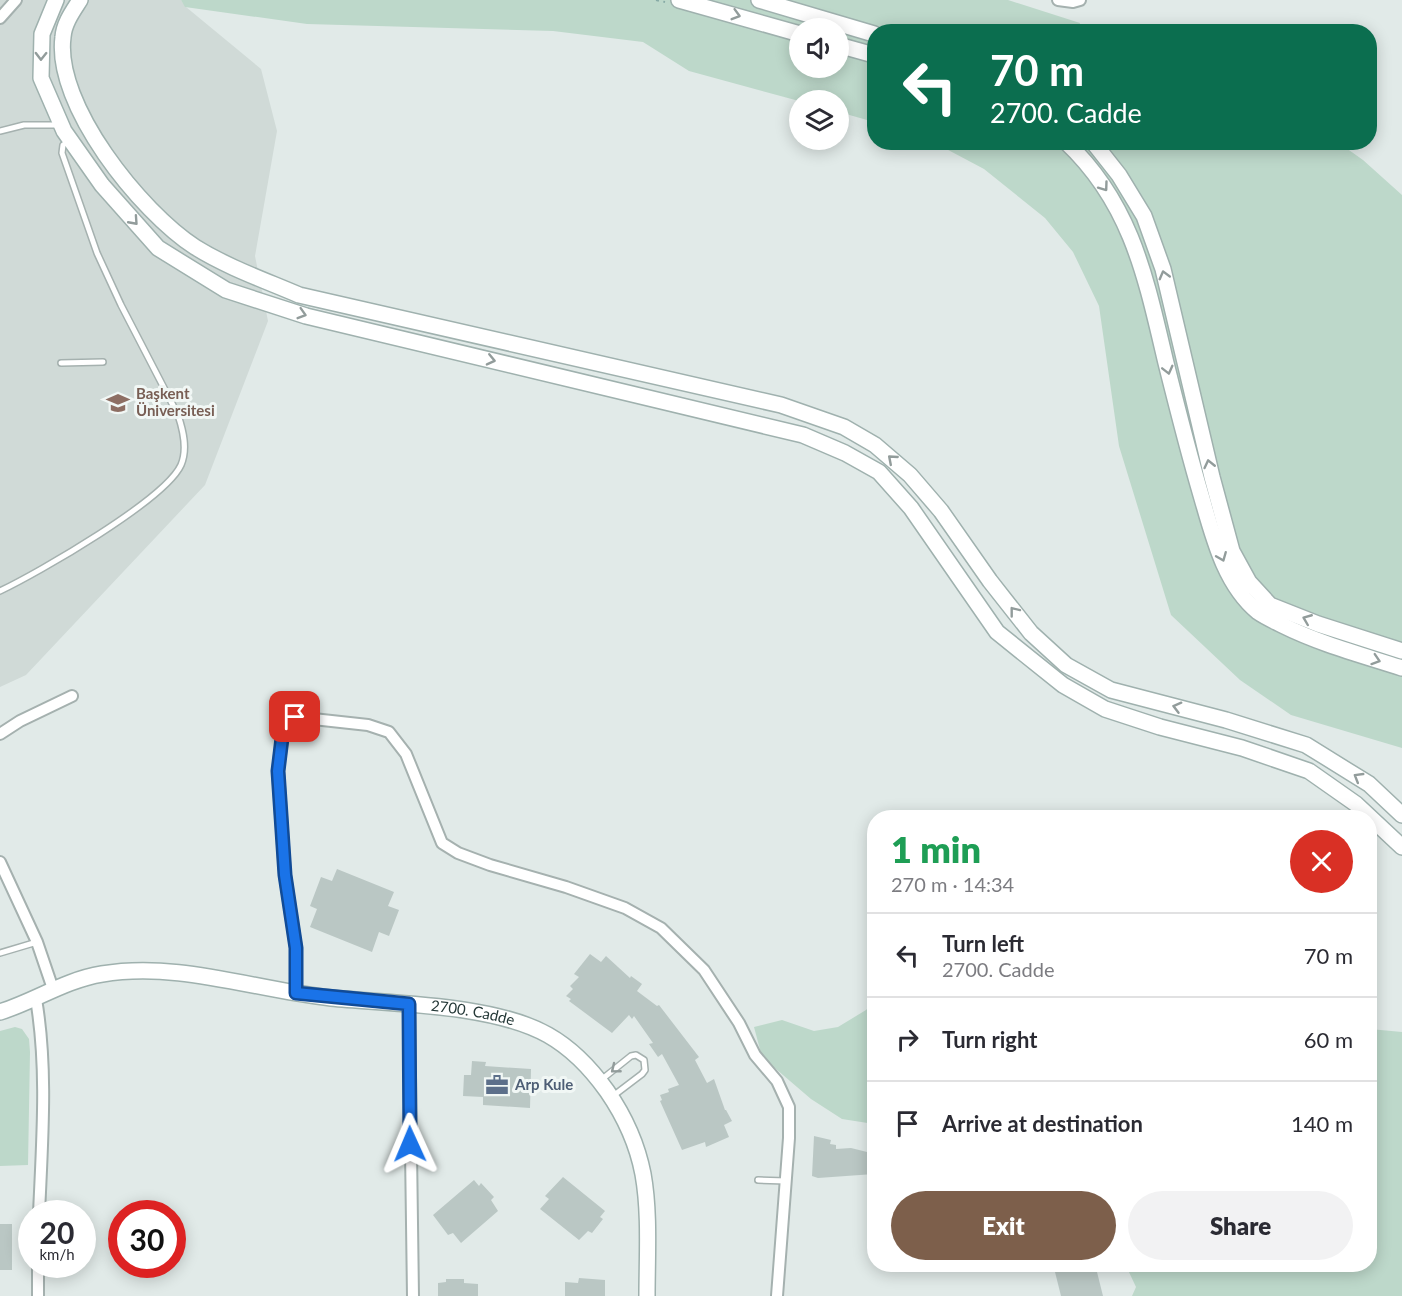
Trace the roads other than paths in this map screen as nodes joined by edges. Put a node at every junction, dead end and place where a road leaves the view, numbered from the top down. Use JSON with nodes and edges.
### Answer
{"nodes":[{"id":1,"x":16,"y":0,"type":"edge"},
{"id":2,"x":56,"y":0,"type":"edge"},
{"id":3,"x":80,"y":0,"type":"edge"},
{"id":4,"x":679,"y":0,"type":"edge"},
{"id":5,"x":759,"y":0,"type":"edge"},
{"id":6,"x":1058,"y":0,"type":"edge"},
{"id":7,"x":1080,"y":0,"type":"edge"},
{"id":8,"x":0,"y":18,"type":"edge"},
{"id":9,"x":789,"y":31,"type":"edge"},
{"id":10,"x":867,"y":32,"type":"edge"},
{"id":11,"x":849,"y":48,"type":"edge"},
{"id":12,"x":867,"y":53,"type":"edge"},
{"id":13,"x":61,"y":125,"type":"junction"},
{"id":14,"x":0,"y":131,"type":"edge"},
{"id":15,"x":70,"y":140,"type":"junction"},
{"id":16,"x":1073,"y":150,"type":"edge"},
{"id":17,"x":1099,"y":150,"type":"edge"},
{"id":18,"x":103,"y":362,"type":"dead end"},
{"id":19,"x":61,"y":363,"type":"dead end"},
{"id":20,"x":0,"y":591,"type":"edge"},
{"id":21,"x":1402,"y":651,"type":"edge"},
{"id":22,"x":1402,"y":668,"type":"edge"},
{"id":23,"x":72,"y":696,"type":"dead end"},
{"id":24,"x":2,"y":733,"type":"edge"},
{"id":25,"x":1362,"y":810,"type":"edge"},
{"id":26,"x":1402,"y":814,"type":"edge"},
{"id":27,"x":1377,"y":824,"type":"edge"},
{"id":28,"x":1402,"y":847,"type":"edge"},
{"id":29,"x":0,"y":862,"type":"edge"},
{"id":30,"x":37,"y":942,"type":"junction"},
{"id":31,"x":0,"y":953,"type":"edge"},
{"id":32,"x":53,"y":989,"type":"junction"},
{"id":33,"x":296,"y":993,"type":"junction"},
{"id":34,"x":36,"y":999,"type":"junction"},
{"id":35,"x":409,"y":1004,"type":"junction"},
{"id":36,"x":0,"y":1012,"type":"edge"},
{"id":37,"x":600,"y":1081,"type":"junction"},
{"id":38,"x":612,"y":1097,"type":"junction"},
{"id":39,"x":758,"y":1180,"type":"dead end"},
{"id":40,"x":786,"y":1181,"type":"junction"},
{"id":41,"x":40,"y":1200,"type":"edge"},
{"id":42,"x":39,"y":1278,"type":"edge"},
{"id":43,"x":38,"y":1296,"type":"edge"},
{"id":44,"x":413,"y":1296,"type":"edge"},
{"id":45,"x":647,"y":1296,"type":"edge"},
{"id":46,"x":777,"y":1296,"type":"edge"}],
"edges":[{"from":1,"to":8,"type":"street"},
{"from":2,"to":13,"type":"street","one_way":true},
{"from":26,"to":3,"type":"street","one_way":true},
{"from":4,"to":9,"type":"street","one_way":true},
{"from":5,"to":10,"type":"street"},
{"from":6,"to":7,"type":"street"},
{"from":11,"to":12,"type":"street"},
{"from":13,"to":14,"type":"lane"},
{"from":13,"to":15,"type":"street"},
{"from":15,"to":20,"type":"lane"},
{"from":15,"to":25,"type":"street","one_way":true},
{"from":16,"to":22,"type":"street","one_way":true},
{"from":21,"to":17,"type":"street","one_way":true},
{"from":18,"to":19,"type":"lane"},
{"from":23,"to":24,"type":"street"},
{"from":27,"to":28,"type":"street","one_way":true},
{"from":29,"to":30,"type":"street"},
{"from":30,"to":31,"type":"lane"},
{"from":30,"to":32,"type":"street"},
{"from":32,"to":33,"type":"street","name":"2700. Cadde"},
{"from":32,"to":34,"type":"street","name":"2700. Cadde"},
{"from":33,"to":35,"type":"street","name":"2700. Cadde"},
{"from":33,"to":40,"type":"street"},
{"from":34,"to":36,"type":"street","name":"2700. Cadde"},
{"from":34,"to":41,"type":"street"},
{"from":35,"to":37,"type":"street","name":"2700. Cadde"},
{"from":35,"to":44,"type":"street"},
{"from":37,"to":38,"type":"street","name":"2700. Cadde"},
{"from":38,"to":37,"type":"lane","one_way":true},
{"from":38,"to":45,"type":"street","name":"2700. Cadde"},
{"from":39,"to":40,"type":"lane"},
{"from":40,"to":46,"type":"street"},
{"from":42,"to":43,"type":"street"}]}
